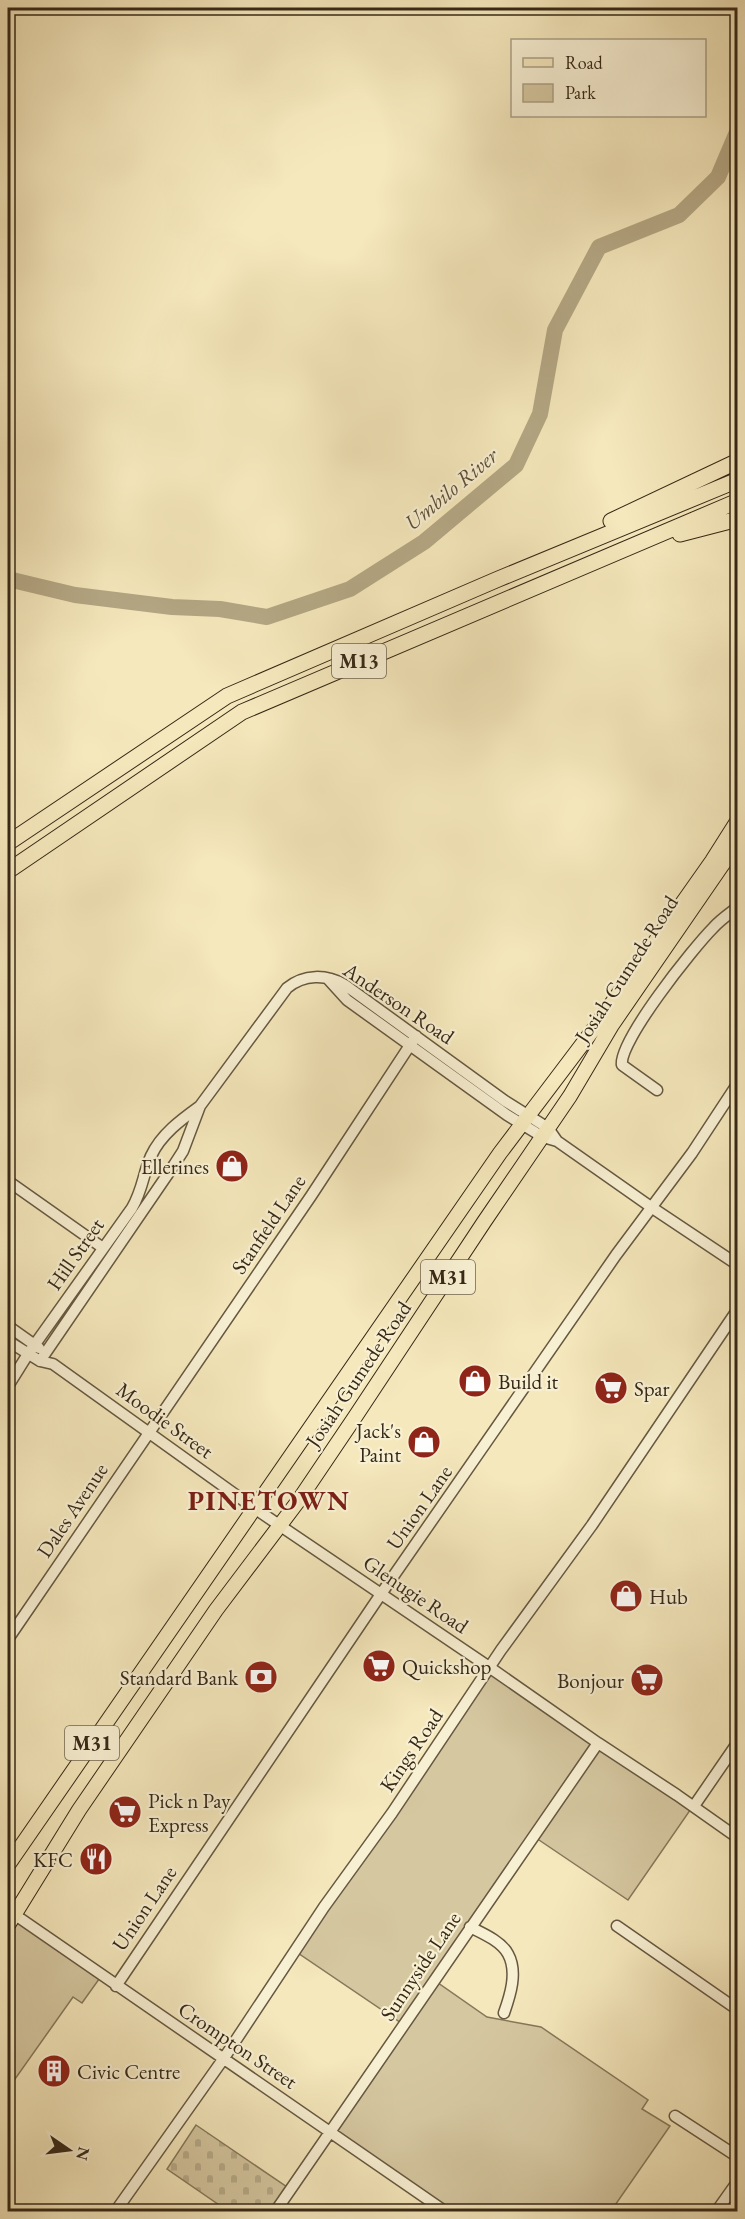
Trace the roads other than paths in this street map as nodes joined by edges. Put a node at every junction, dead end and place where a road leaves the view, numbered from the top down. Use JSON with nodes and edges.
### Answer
{"nodes":[{"id":1,"x":738,"y":461,"type":"edge"},
{"id":2,"x":738,"y":480,"type":"edge"},
{"id":3,"x":738,"y":501,"type":"edge"},
{"id":4,"x":738,"y":519,"type":"edge"},
{"id":5,"x":496,"y":580,"type":"junction"},
{"id":6,"x":448,"y":623,"type":"junction"},
{"id":7,"x":738,"y":820,"type":"edge"},
{"id":8,"x":8,"y":843,"type":"edge"},
{"id":9,"x":734,"y":848,"type":"edge"},
{"id":10,"x":8,"y":870,"type":"edge"},
{"id":11,"x":738,"y":907,"type":"edge"},
{"id":12,"x":327,"y":978,"type":"joint"},
{"id":13,"x":413,"y":1040,"type":"junction"},
{"id":14,"x":738,"y":1083,"type":"edge"},
{"id":15,"x":657,"y":1090,"type":"dead end"},
{"id":16,"x":201,"y":1107,"type":"junction"},
{"id":17,"x":524,"y":1119,"type":"junction"},
{"id":18,"x":546,"y":1133,"type":"junction"},
{"id":19,"x":162,"y":1139,"type":"junction"},
{"id":20,"x":183,"y":1151,"type":"junction"},
{"id":21,"x":8,"y":1181,"type":"edge"},
{"id":22,"x":651,"y":1208,"type":"junction"},
{"id":23,"x":103,"y":1248,"type":"junction"},
{"id":24,"x":738,"y":1265,"type":"edge"},
{"id":25,"x":738,"y":1309,"type":"edge"},
{"id":26,"x":8,"y":1326,"type":"edge"},
{"id":27,"x":8,"y":1341,"type":"edge"},
{"id":28,"x":31,"y":1349,"type":"junction"},
{"id":29,"x":44,"y":1357,"type":"junction"},
{"id":30,"x":8,"y":1386,"type":"edge"},
{"id":31,"x":149,"y":1433,"type":"junction"},
{"id":32,"x":254,"y":1508,"type":"junction"},
{"id":33,"x":281,"y":1526,"type":"junction"},
{"id":34,"x":381,"y":1594,"type":"junction"},
{"id":35,"x":8,"y":1639,"type":"edge"},
{"id":36,"x":489,"y":1667,"type":"junction"},
{"id":37,"x":738,"y":1742,"type":"edge"},
{"id":38,"x":598,"y":1743,"type":"junction"},
{"id":39,"x":694,"y":1806,"type":"junction"},
{"id":40,"x":738,"y":1838,"type":"edge"},
{"id":41,"x":8,"y":1865,"type":"edge"},
{"id":42,"x":10,"y":1917,"type":"edge"},
{"id":43,"x":617,"y":1926,"type":"dead end"},
{"id":44,"x":470,"y":1927,"type":"junction"},
{"id":45,"x":116,"y":1986,"type":"junction"},
{"id":46,"x":738,"y":2010,"type":"edge"},
{"id":47,"x":504,"y":2013,"type":"dead end"},
{"id":48,"x":224,"y":2058,"type":"junction"},
{"id":49,"x":675,"y":2116,"type":"dead end"},
{"id":50,"x":330,"y":2132,"type":"junction"},
{"id":51,"x":738,"y":2157,"type":"edge"},
{"id":52,"x":738,"y":2181,"type":"edge"},
{"id":53,"x":115,"y":2211,"type":"edge"},
{"id":54,"x":275,"y":2211,"type":"edge"},
{"id":55,"x":446,"y":2211,"type":"edge"},
{"id":56,"x":716,"y":2211,"type":"edge"}],
"edges":[{"from":1,"to":5,"type":"highway"},
{"from":2,"to":5,"type":"highway","number":"M13"},
{"from":3,"to":6,"type":"highway","number":"M13"},
{"from":4,"to":6,"type":"highway"},
{"from":5,"to":8,"type":"highway","number":"M13"},
{"from":6,"to":10,"type":"highway","number":"M13"},
{"from":7,"to":17,"type":"main road","name":"Josiah Gumede Road","number":"M31"},
{"from":9,"to":18,"type":"main road","name":"Josiah Gumede Road","number":"M31"},
{"from":11,"to":15,"type":"street"},
{"from":12,"to":13,"type":"street","name":"Anderson Road"},
{"from":12,"to":16,"type":"street","name":"Hill Street"},
{"from":13,"to":17,"type":"street","name":"Anderson Road"},
{"from":13,"to":31,"type":"street","name":"Stanfield Lane"},
{"from":14,"to":22,"type":"street","name":"Union Lane"},
{"from":16,"to":19,"type":"street","name":"Hill Street"},
{"from":16,"to":20,"type":"street","name":"Hill Street"},
{"from":17,"to":18,"type":"street","name":"Anderson Road"},
{"from":17,"to":32,"type":"main road","name":"Josiah Gumede Road","number":"M31"},
{"from":18,"to":22,"type":"street","name":"Anderson Road"},
{"from":18,"to":33,"type":"main road","name":"Josiah Gumede Road","number":"M31"},
{"from":19,"to":20,"type":"street"},
{"from":19,"to":23,"type":"street","name":"Hill Street"},
{"from":20,"to":29,"type":"street","name":"Hill Street"},
{"from":21,"to":23,"type":"street"},
{"from":22,"to":24,"type":"street","name":"Anderson Road"},
{"from":22,"to":34,"type":"street","name":"Union Lane"},
{"from":23,"to":28,"type":"street","name":"Hill Street"},
{"from":25,"to":36,"type":"street","name":"Kings Road"},
{"from":26,"to":28,"type":"street","name":"Moodie Street"},
{"from":27,"to":28,"type":"street","name":"Moodie Street"},
{"from":28,"to":29,"type":"street","name":"Moodie Street"},
{"from":28,"to":30,"type":"street","name":"Hill Street"},
{"from":29,"to":31,"type":"street","name":"Moodie Street"},
{"from":31,"to":32,"type":"street","name":"Moodie Street"},
{"from":31,"to":35,"type":"street","name":"Dales Avenue"},
{"from":32,"to":33,"type":"street","name":"Moodie Street"},
{"from":32,"to":41,"type":"main road","name":"Josiah Gumede Road","number":"M31"},
{"from":33,"to":34,"type":"street","name":"Glenugie Road"},
{"from":33,"to":42,"type":"main road","name":"Josiah Gumede Road","number":"M31"},
{"from":34,"to":36,"type":"street","name":"Glenugie Road"},
{"from":34,"to":45,"type":"street","name":"Union Lane"},
{"from":36,"to":38,"type":"street","name":"Glenugie Road"},
{"from":36,"to":48,"type":"street","name":"Kings Road"},
{"from":37,"to":39,"type":"street"},
{"from":38,"to":39,"type":"street","name":"Glenugie Road"},
{"from":38,"to":44,"type":"street","name":"Sunnyside Lane"},
{"from":39,"to":40,"type":"street","name":"Glenugie Road"},
{"from":42,"to":45,"type":"street","name":"Crompton Street"},
{"from":43,"to":46,"type":"street"},
{"from":44,"to":47,"type":"street"},
{"from":44,"to":50,"type":"street","name":"Sunnyside Lane"},
{"from":45,"to":48,"type":"street","name":"Crompton Street"},
{"from":48,"to":50,"type":"street","name":"Crompton Street"},
{"from":48,"to":53,"type":"street","name":"Kings Road"},
{"from":49,"to":51,"type":"street"},
{"from":50,"to":54,"type":"street","name":"Sunnyside Lane"},
{"from":50,"to":55,"type":"street","name":"Crompton Street"},
{"from":52,"to":56,"type":"street"}]}
